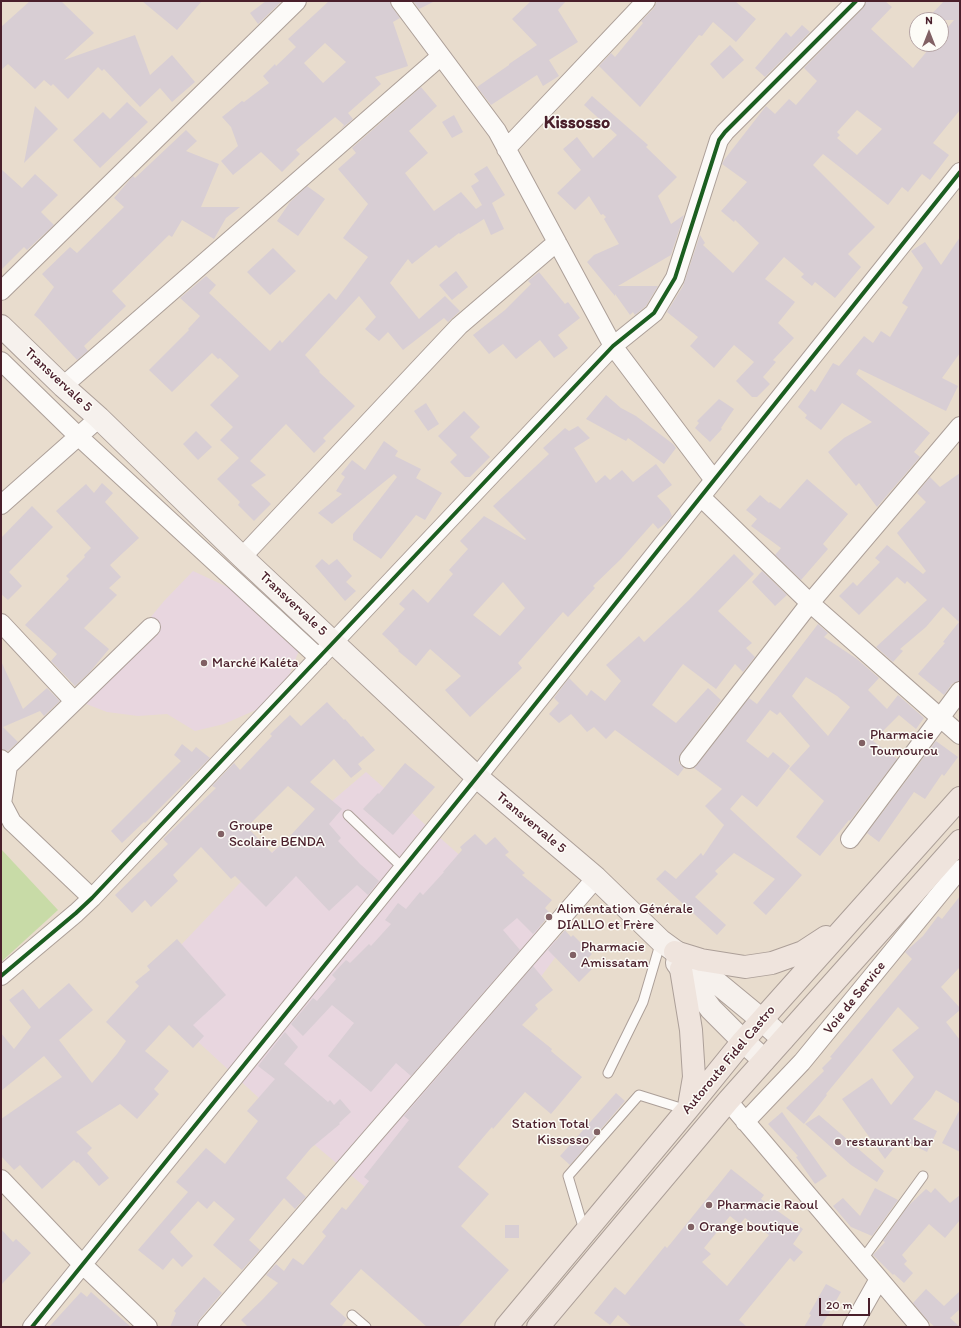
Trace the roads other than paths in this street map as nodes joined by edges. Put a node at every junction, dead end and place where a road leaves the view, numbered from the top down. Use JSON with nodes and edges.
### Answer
{"nodes":[{"id":1,"x":297,"y":1,"type":"edge"},
{"id":2,"x":400,"y":1,"type":"edge"},
{"id":3,"x":646,"y":1,"type":"edge"},
{"id":4,"x":856,"y":1,"type":"edge"},
{"id":5,"x":441,"y":56,"type":"junction"},
{"id":6,"x":506,"y":149,"type":"junction"},
{"id":7,"x":960,"y":173,"type":"edge"},
{"id":8,"x":557,"y":242,"type":"junction"},
{"id":9,"x":1,"y":291,"type":"edge"},
{"id":10,"x":1,"y":326,"type":"edge"},
{"id":11,"x":613,"y":346,"type":"junction"},
{"id":12,"x":1,"y":361,"type":"edge"},
{"id":13,"x":63,"y":386,"type":"junction"},
{"id":14,"x":98,"y":418,"type":"junction"},
{"id":15,"x":960,"y":426,"type":"edge"},
{"id":16,"x":78,"y":436,"type":"junction"},
{"id":17,"x":714,"y":480,"type":"junction"},
{"id":18,"x":701,"y":497,"type":"junction"},
{"id":19,"x":1,"y":505,"type":"edge"},
{"id":20,"x":242,"y":557,"type":"junction"},
{"id":21,"x":810,"y":603,"type":"junction"},
{"id":22,"x":1,"y":623,"type":"edge"},
{"id":23,"x":151,"y":626,"type":"dead end"},
{"id":24,"x":334,"y":642,"type":"junction"},
{"id":25,"x":319,"y":658,"type":"junction"},
{"id":26,"x":960,"y":691,"type":"edge"},
{"id":27,"x":74,"y":701,"type":"junction"},
{"id":28,"x":940,"y":718,"type":"junction"},
{"id":29,"x":960,"y":735,"type":"edge"},
{"id":30,"x":689,"y":759,"type":"dead end"},
{"id":31,"x":5,"y":762,"type":"edge"},
{"id":32,"x":477,"y":776,"type":"junction"},
{"id":33,"x":960,"y":798,"type":"edge"},
{"id":34,"x":1,"y":803,"type":"edge"},
{"id":35,"x":348,"y":815,"type":"dead end"},
{"id":36,"x":850,"y":839,"type":"dead end"},
{"id":37,"x":960,"y":841,"type":"edge"},
{"id":38,"x":403,"y":868,"type":"junction"},
{"id":39,"x":960,"y":869,"type":"edge"},
{"id":40,"x":596,"y":878,"type":"junction"},
{"id":41,"x":92,"y":898,"type":"junction"},
{"id":42,"x":849,"y":923,"type":"junction"},
{"id":43,"x":672,"y":954,"type":"junction"},
{"id":44,"x":1,"y":976,"type":"edge"},
{"id":45,"x":762,"y":1020,"type":"junction"},
{"id":46,"x":783,"y":1039,"type":"junction"},
{"id":47,"x":742,"y":1041,"type":"junction"},
{"id":48,"x":764,"y":1060,"type":"junction"},
{"id":49,"x":608,"y":1073,"type":"dead end"},
{"id":50,"x":728,"y":1101,"type":"junction"},
{"id":51,"x":688,"y":1109,"type":"junction"},
{"id":52,"x":745,"y":1122,"type":"junction"},
{"id":53,"x":922,"y":1176,"type":"dead end"},
{"id":54,"x":1,"y":1179,"type":"edge"},
{"id":55,"x":585,"y":1232,"type":"junction"},
{"id":56,"x":862,"y":1260,"type":"junction"},
{"id":57,"x":82,"y":1264,"type":"junction"},
{"id":58,"x":879,"y":1279,"type":"junction"},
{"id":59,"x":352,"y":1315,"type":"dead end"},
{"id":60,"x":32,"y":1327,"type":"edge"},
{"id":61,"x":148,"y":1327,"type":"edge"},
{"id":62,"x":207,"y":1327,"type":"edge"},
{"id":63,"x":366,"y":1327,"type":"edge"},
{"id":64,"x":506,"y":1327,"type":"edge"},
{"id":65,"x":538,"y":1327,"type":"edge"},
{"id":66,"x":852,"y":1327,"type":"edge"},
{"id":67,"x":920,"y":1327,"type":"edge"}],
"edges":[{"from":1,"to":9,"type":"street"},
{"from":2,"to":5,"type":"street"},
{"from":3,"to":6,"type":"street"},
{"from":4,"to":11,"type":"street"},
{"from":5,"to":6,"type":"street"},
{"from":5,"to":13,"type":"street"},
{"from":6,"to":8,"type":"street"},
{"from":7,"to":17,"type":"street"},
{"from":8,"to":11,"type":"street"},
{"from":8,"to":20,"type":"street"},
{"from":10,"to":13,"type":"main road","name":"Transvervale 5"},
{"from":11,"to":17,"type":"street"},
{"from":11,"to":24,"type":"street"},
{"from":12,"to":16,"type":"street"},
{"from":13,"to":14,"type":"main road","name":"Transvervale 5"},
{"from":14,"to":16,"type":"street"},
{"from":14,"to":20,"type":"main road","name":"Transvervale 5"},
{"from":15,"to":21,"type":"street"},
{"from":16,"to":19,"type":"street"},
{"from":16,"to":25,"type":"street"},
{"from":17,"to":18,"type":"street"},
{"from":18,"to":21,"type":"street"},
{"from":18,"to":32,"type":"street"},
{"from":20,"to":24,"type":"main road","name":"Transvervale 5"},
{"from":21,"to":28,"type":"street"},
{"from":21,"to":30,"type":"street"},
{"from":22,"to":27,"type":"street"},
{"from":23,"to":27,"type":"street"},
{"from":24,"to":25,"type":"street"},
{"from":24,"to":32,"type":"main road","name":"Transvervale 5"},
{"from":25,"to":41,"type":"street"},
{"from":26,"to":28,"type":"street"},
{"from":27,"to":31,"type":"street"},
{"from":28,"to":29,"type":"street"},
{"from":28,"to":36,"type":"street"},
{"from":31,"to":34,"type":"street"},
{"from":32,"to":38,"type":"street"},
{"from":32,"to":40,"type":"main road","name":"Transvervale 5"},
{"from":33,"to":42,"type":"highway","name":"Autoroute Fidel Castro"},
{"from":34,"to":41,"type":"street"},
{"from":35,"to":38,"type":"lane"},
{"from":37,"to":46,"type":"highway","name":"Autoroute Fidel Castro"},
{"from":38,"to":57,"type":"street"},
{"from":39,"to":52,"type":"street","name":"Voie de Service"},
{"from":40,"to":43,"type":"main road","name":"Transvervale 5"},
{"from":40,"to":62,"type":"street"},
{"from":41,"to":44,"type":"street"},
{"from":42,"to":43,"type":"highway"},
{"from":42,"to":45,"type":"highway","name":"Autoroute Fidel Castro"},
{"from":43,"to":45,"type":"main road","name":"Transvervale 5"},
{"from":43,"to":47,"type":"main road","name":"Transvervale 5"},
{"from":43,"to":49,"type":"lane"},
{"from":43,"to":51,"type":"highway"},
{"from":45,"to":46,"type":"main road","name":"Transvervale 5"},
{"from":45,"to":47,"type":"highway","name":"Autoroute Fidel Castro"},
{"from":46,"to":48,"type":"highway","name":"Autoroute Fidel Castro"},
{"from":47,"to":48,"type":"main road","name":"Transvervale 5"},
{"from":47,"to":51,"type":"highway","name":"Autoroute Fidel Castro"},
{"from":48,"to":50,"type":"highway","name":"Autoroute Fidel Castro"},
{"from":50,"to":52,"type":"street"},
{"from":50,"to":65,"type":"highway","name":"Autoroute Fidel Castro"},
{"from":51,"to":55,"type":"highway","name":"Autoroute Fidel Castro"},
{"from":51,"to":55,"type":"lane"},
{"from":52,"to":56,"type":"street"},
{"from":53,"to":56,"type":"lane"},
{"from":54,"to":57,"type":"street"},
{"from":55,"to":64,"type":"highway","name":"Autoroute Fidel Castro"},
{"from":56,"to":58,"type":"street"},
{"from":57,"to":60,"type":"street"},
{"from":57,"to":61,"type":"street"},
{"from":58,"to":66,"type":"street"},
{"from":58,"to":67,"type":"street"},
{"from":59,"to":63,"type":"lane"}]}
